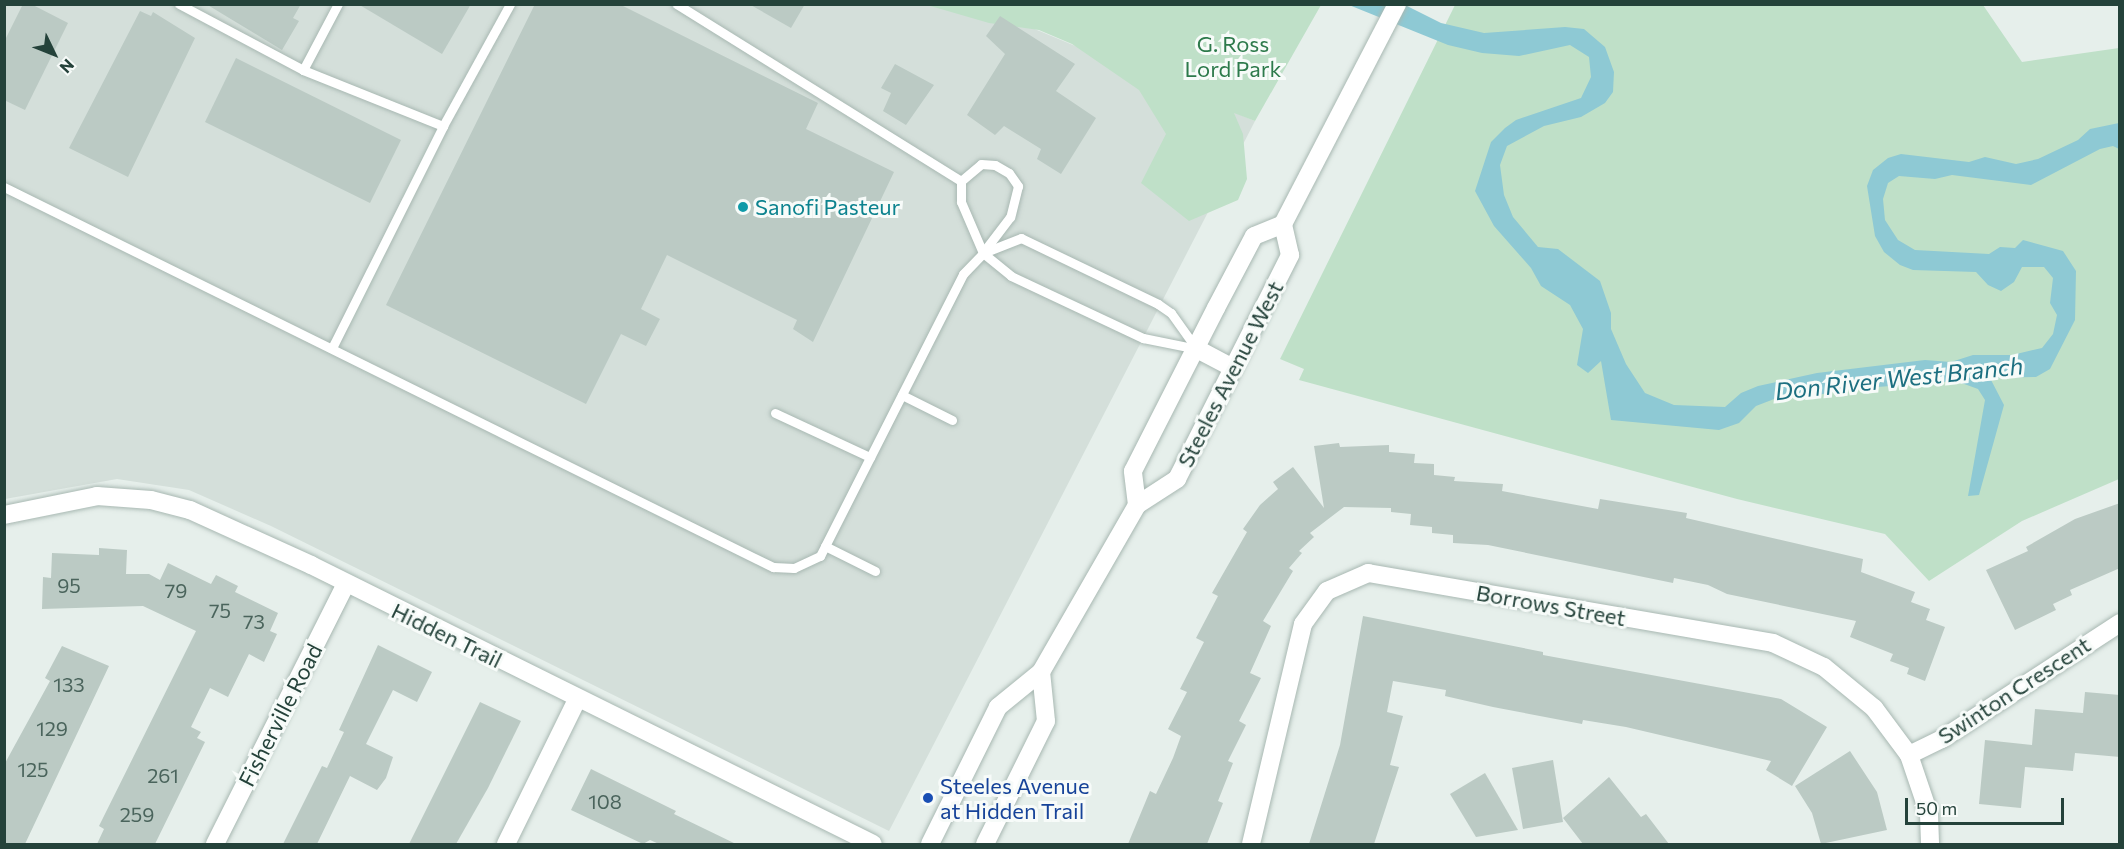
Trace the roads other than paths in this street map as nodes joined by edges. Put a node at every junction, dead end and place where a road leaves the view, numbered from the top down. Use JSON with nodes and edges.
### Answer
{"nodes":[{"id":1,"x":179,"y":4,"type":"edge"},
{"id":2,"x":339,"y":4,"type":"edge"},
{"id":3,"x":510,"y":4,"type":"edge"},
{"id":4,"x":677,"y":4,"type":"edge"},
{"id":5,"x":1397,"y":4,"type":"edge"},
{"id":6,"x":303,"y":70,"type":"junction"},
{"id":7,"x":442,"y":126,"type":"junction"},
{"id":8,"x":961,"y":181,"type":"junction"},
{"id":9,"x":4,"y":187,"type":"edge"},
{"id":10,"x":1283,"y":224,"type":"junction"},
{"id":11,"x":982,"y":253,"type":"junction"},
{"id":12,"x":332,"y":348,"type":"junction"},
{"id":13,"x":1197,"y":349,"type":"junction"},
{"id":14,"x":1233,"y":368,"type":"junction"},
{"id":15,"x":902,"y":395,"type":"junction"},
{"id":16,"x":775,"y":413,"type":"dead end"},
{"id":17,"x":952,"y":420,"type":"dead end"},
{"id":18,"x":870,"y":457,"type":"junction"},
{"id":19,"x":1137,"y":506,"type":"junction"},
{"id":20,"x":4,"y":515,"type":"edge"},
{"id":21,"x":825,"y":546,"type":"junction"},
{"id":22,"x":875,"y":571,"type":"dead end"},
{"id":23,"x":345,"y":585,"type":"junction"},
{"id":24,"x":2120,"y":624,"type":"edge"},
{"id":25,"x":1041,"y":672,"type":"junction"},
{"id":26,"x":577,"y":699,"type":"junction"},
{"id":27,"x":1909,"y":755,"type":"junction"},
{"id":28,"x":511,"y":843,"type":"edge"},
{"id":29,"x":215,"y":844,"type":"edge"},
{"id":30,"x":873,"y":844,"type":"edge"},
{"id":31,"x":930,"y":844,"type":"edge"},
{"id":32,"x":985,"y":844,"type":"edge"},
{"id":33,"x":1251,"y":844,"type":"edge"},
{"id":34,"x":1930,"y":844,"type":"edge"}],
"edges":[{"from":1,"to":6,"type":"lane"},
{"from":2,"to":6,"type":"lane"},
{"from":3,"to":7,"type":"lane"},
{"from":4,"to":8,"type":"lane"},
{"from":5,"to":10,"type":"street"},
{"from":6,"to":7,"type":"lane"},
{"from":7,"to":12,"type":"lane"},
{"from":8,"to":11,"type":"lane"},
{"from":8,"to":11,"type":"lane"},
{"from":9,"to":12,"type":"lane"},
{"from":10,"to":13,"type":"street","name":"Steeles Avenue West"},
{"from":10,"to":14,"type":"street","name":"Steeles Avenue West"},
{"from":11,"to":13,"type":"lane"},
{"from":11,"to":13,"type":"lane"},
{"from":11,"to":15,"type":"lane"},
{"from":12,"to":21,"type":"lane"},
{"from":13,"to":14,"type":"street"},
{"from":13,"to":19,"type":"street","name":"Steeles Avenue West"},
{"from":14,"to":19,"type":"street","name":"Steeles Avenue West"},
{"from":15,"to":17,"type":"lane"},
{"from":15,"to":18,"type":"lane"},
{"from":16,"to":18,"type":"lane"},
{"from":18,"to":21,"type":"lane"},
{"from":19,"to":25,"type":"street","name":"Steeles Avenue West"},
{"from":20,"to":23,"type":"street","name":"Hidden Trail"},
{"from":21,"to":22,"type":"lane"},
{"from":23,"to":26,"type":"street","name":"Hidden Trail"},
{"from":23,"to":29,"type":"street","name":"Fisherville Road"},
{"from":24,"to":27,"type":"street","name":"Swinton Crescent"},
{"from":25,"to":31,"type":"street","name":"Steeles Avenue West"},
{"from":25,"to":32,"type":"street"},
{"from":26,"to":28,"type":"street"},
{"from":26,"to":30,"type":"street","name":"Hidden Trail"},
{"from":27,"to":33,"type":"street","name":"Borrows Street"},
{"from":27,"to":34,"type":"street","name":"Borrows Street"}]}
